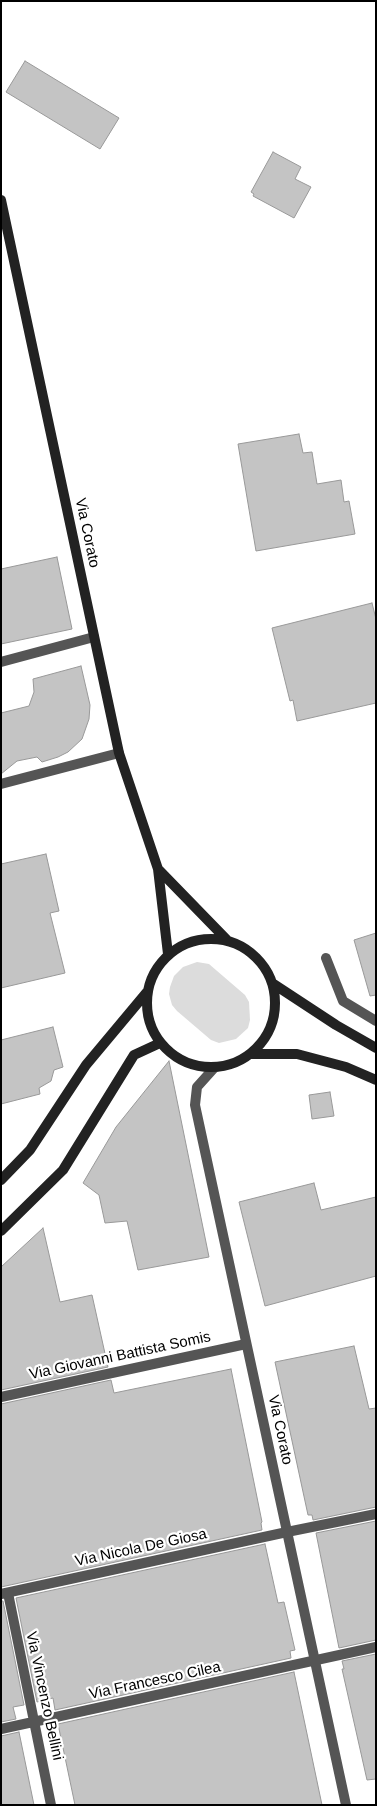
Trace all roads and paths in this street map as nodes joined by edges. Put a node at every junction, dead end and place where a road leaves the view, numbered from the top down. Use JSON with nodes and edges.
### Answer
{"nodes":[{"id":1,"x":1,"y":200,"type":"edge"},
{"id":2,"x":94,"y":638,"type":"junction"},
{"id":3,"x":1,"y":662,"type":"edge"},
{"id":4,"x":119,"y":753,"type":"junction"},
{"id":5,"x":1,"y":784,"type":"edge"},
{"id":6,"x":158,"y":869,"type":"junction"},
{"id":7,"x":228,"y":940,"type":"junction"},
{"id":8,"x":168,"y":954,"type":"junction"},
{"id":9,"x":326,"y":958,"type":"dead end"},
{"id":10,"x":272,"y":983,"type":"junction"},
{"id":11,"x":147,"y":992,"type":"junction"},
{"id":12,"x":376,"y":1021,"type":"edge"},
{"id":13,"x":160,"y":1043,"type":"junction"},
{"id":14,"x":376,"y":1048,"type":"edge"},
{"id":15,"x":250,"y":1054,"type":"junction"},
{"id":16,"x":215,"y":1067,"type":"junction"},
{"id":17,"x":376,"y":1080,"type":"edge"},
{"id":18,"x":1,"y":1180,"type":"edge"},
{"id":19,"x":1,"y":1231,"type":"edge"},
{"id":20,"x":246,"y":1344,"type":"junction"},
{"id":21,"x":1,"y":1397,"type":"edge"},
{"id":22,"x":376,"y":1514,"type":"edge"},
{"id":23,"x":287,"y":1532,"type":"junction"},
{"id":24,"x":5,"y":1594,"type":"edge"},
{"id":25,"x":376,"y":1647,"type":"edge"},
{"id":26,"x":315,"y":1661,"type":"junction"},
{"id":27,"x":34,"y":1723,"type":"junction"},
{"id":28,"x":1,"y":1729,"type":"edge"},
{"id":29,"x":51,"y":1805,"type":"edge"},
{"id":30,"x":346,"y":1805,"type":"edge"}],
"edges":[{"from":1,"to":2,"type":"main road","name":"Via Corato"},
{"from":2,"to":3,"type":"street"},
{"from":2,"to":4,"type":"main road","name":"Via Corato"},
{"from":4,"to":5,"type":"street"},
{"from":4,"to":6,"type":"main road","name":"Via Corato"},
{"from":6,"to":7,"type":"main road","name":"Via Corato"},
{"from":6,"to":8,"type":"main road","name":"Via Corato"},
{"from":7,"to":8,"type":"main road","name":"Via Corato"},
{"from":7,"to":10,"type":"main road","name":"Via Corato"},
{"from":8,"to":11,"type":"main road","name":"Via Corato"},
{"from":9,"to":12,"type":"street"},
{"from":10,"to":14,"type":"main road"},
{"from":10,"to":15,"type":"main road","name":"Via Corato"},
{"from":11,"to":13,"type":"main road","name":"Via Corato"},
{"from":11,"to":18,"type":"main road"},
{"from":13,"to":16,"type":"main road","name":"Via Corato"},
{"from":13,"to":19,"type":"main road"},
{"from":15,"to":16,"type":"main road","name":"Via Corato"},
{"from":15,"to":17,"type":"main road"},
{"from":16,"to":20,"type":"street","name":"Via Corato"},
{"from":20,"to":21,"type":"street","name":"Via Giovanni Battista Somis"},
{"from":20,"to":23,"type":"street","name":"Via Corato"},
{"from":22,"to":23,"type":"street","name":"Via Nicola De Giosa"},
{"from":23,"to":24,"type":"street","name":"Via Nicola De Giosa"},
{"from":23,"to":26,"type":"street","name":"Via Corato"},
{"from":24,"to":27,"type":"street","name":"Via Vincenzo Bellini"},
{"from":25,"to":26,"type":"street","name":"Via Francesco Cilea"},
{"from":26,"to":27,"type":"street","name":"Via Francesco Cilea"},
{"from":26,"to":30,"type":"street","name":"Via Corato"},
{"from":27,"to":28,"type":"street","name":"Via Francesco Cilea"},
{"from":27,"to":29,"type":"street","name":"Via Vincenzo Bellini"}]}
